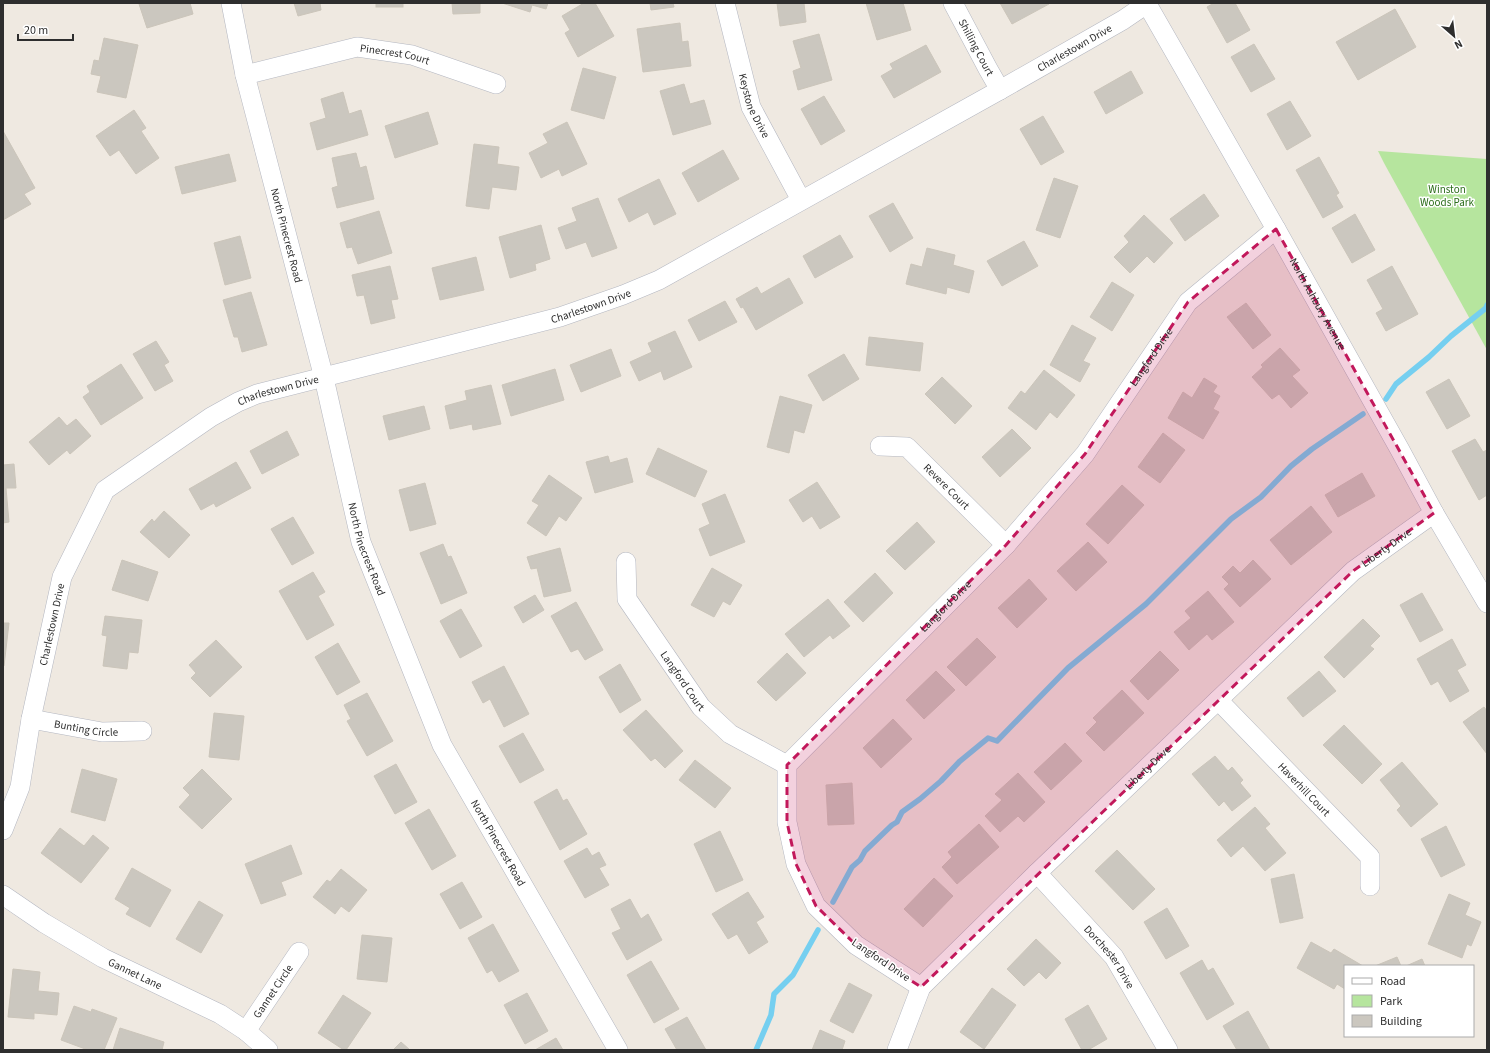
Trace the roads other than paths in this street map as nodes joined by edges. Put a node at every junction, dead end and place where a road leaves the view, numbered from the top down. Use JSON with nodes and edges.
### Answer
{"nodes":[{"id":1,"x":231,"y":3,"type":"edge"},
{"id":2,"x":725,"y":3,"type":"edge"},
{"id":3,"x":953,"y":3,"type":"edge"},
{"id":4,"x":1147,"y":4,"type":"edge"},
{"id":5,"x":245,"y":75,"type":"junction"},
{"id":6,"x":496,"y":84,"type":"dead end"},
{"id":7,"x":1000,"y":90,"type":"junction"},
{"id":8,"x":801,"y":200,"type":"junction"},
{"id":9,"x":1276,"y":228,"type":"junction"},
{"id":10,"x":324,"y":378,"type":"junction"},
{"id":11,"x":880,"y":446,"type":"dead end"},
{"id":12,"x":1434,"y":513,"type":"junction"},
{"id":13,"x":1006,"y":545,"type":"junction"},
{"id":14,"x":626,"y":562,"type":"dead end"},
{"id":15,"x":1487,"y":603,"type":"edge"},
{"id":16,"x":1218,"y":700,"type":"junction"},
{"id":17,"x":31,"y":719,"type":"junction"},
{"id":18,"x":142,"y":731,"type":"dead end"},
{"id":19,"x":787,"y":765,"type":"junction"},
{"id":20,"x":3,"y":830,"type":"edge"},
{"id":21,"x":1037,"y":873,"type":"junction"},
{"id":22,"x":1370,"y":886,"type":"dead end"},
{"id":23,"x":3,"y":895,"type":"edge"},
{"id":24,"x":299,"y":952,"type":"dead end"},
{"id":25,"x":922,"y":987,"type":"junction"},
{"id":26,"x":246,"y":1031,"type":"junction"},
{"id":27,"x":268,"y":1050,"type":"edge"},
{"id":28,"x":618,"y":1050,"type":"edge"},
{"id":29,"x":897,"y":1050,"type":"edge"},
{"id":30,"x":1168,"y":1050,"type":"edge"}],
"edges":[{"from":1,"to":5,"type":"street","name":"North Pinecrest Road"},
{"from":2,"to":8,"type":"street","name":"Keystone Drive"},
{"from":3,"to":7,"type":"street","name":"Shilling Court"},
{"from":4,"to":7,"type":"street","name":"Charlestown Drive"},
{"from":4,"to":9,"type":"street","name":"North Ashbury Avenue"},
{"from":5,"to":6,"type":"street","name":"Pinecrest Court"},
{"from":5,"to":10,"type":"street","name":"North Pinecrest Road"},
{"from":7,"to":8,"type":"street","name":"Charlestown Drive"},
{"from":8,"to":10,"type":"street","name":"Charlestown Drive"},
{"from":9,"to":12,"type":"street","name":"North Ashbury Avenue"},
{"from":9,"to":13,"type":"street","name":"Langford Drive"},
{"from":10,"to":17,"type":"street","name":"Charlestown Drive"},
{"from":10,"to":28,"type":"street","name":"North Pinecrest Road"},
{"from":11,"to":13,"type":"street","name":"Revere Court"},
{"from":12,"to":15,"type":"street","name":"North Ashbury Avenue"},
{"from":12,"to":16,"type":"street","name":"Liberty Drive"},
{"from":13,"to":19,"type":"street","name":"Langford Drive"},
{"from":14,"to":19,"type":"street","name":"Langford Court"},
{"from":16,"to":21,"type":"street","name":"Liberty Drive"},
{"from":16,"to":22,"type":"street","name":"Haverhill Court"},
{"from":17,"to":18,"type":"street","name":"Bunting Circle"},
{"from":17,"to":20,"type":"street","name":"Charlestown Drive"},
{"from":19,"to":25,"type":"street","name":"Langford Drive"},
{"from":21,"to":25,"type":"street","name":"Liberty Drive"},
{"from":21,"to":30,"type":"street","name":"Dorchester Drive"},
{"from":23,"to":26,"type":"street","name":"Gannet Lane"},
{"from":24,"to":26,"type":"street","name":"Gannet Circle"},
{"from":25,"to":29,"type":"street","name":"Liberty Drive"},
{"from":26,"to":27,"type":"street","name":"Gannet Lane"}]}
